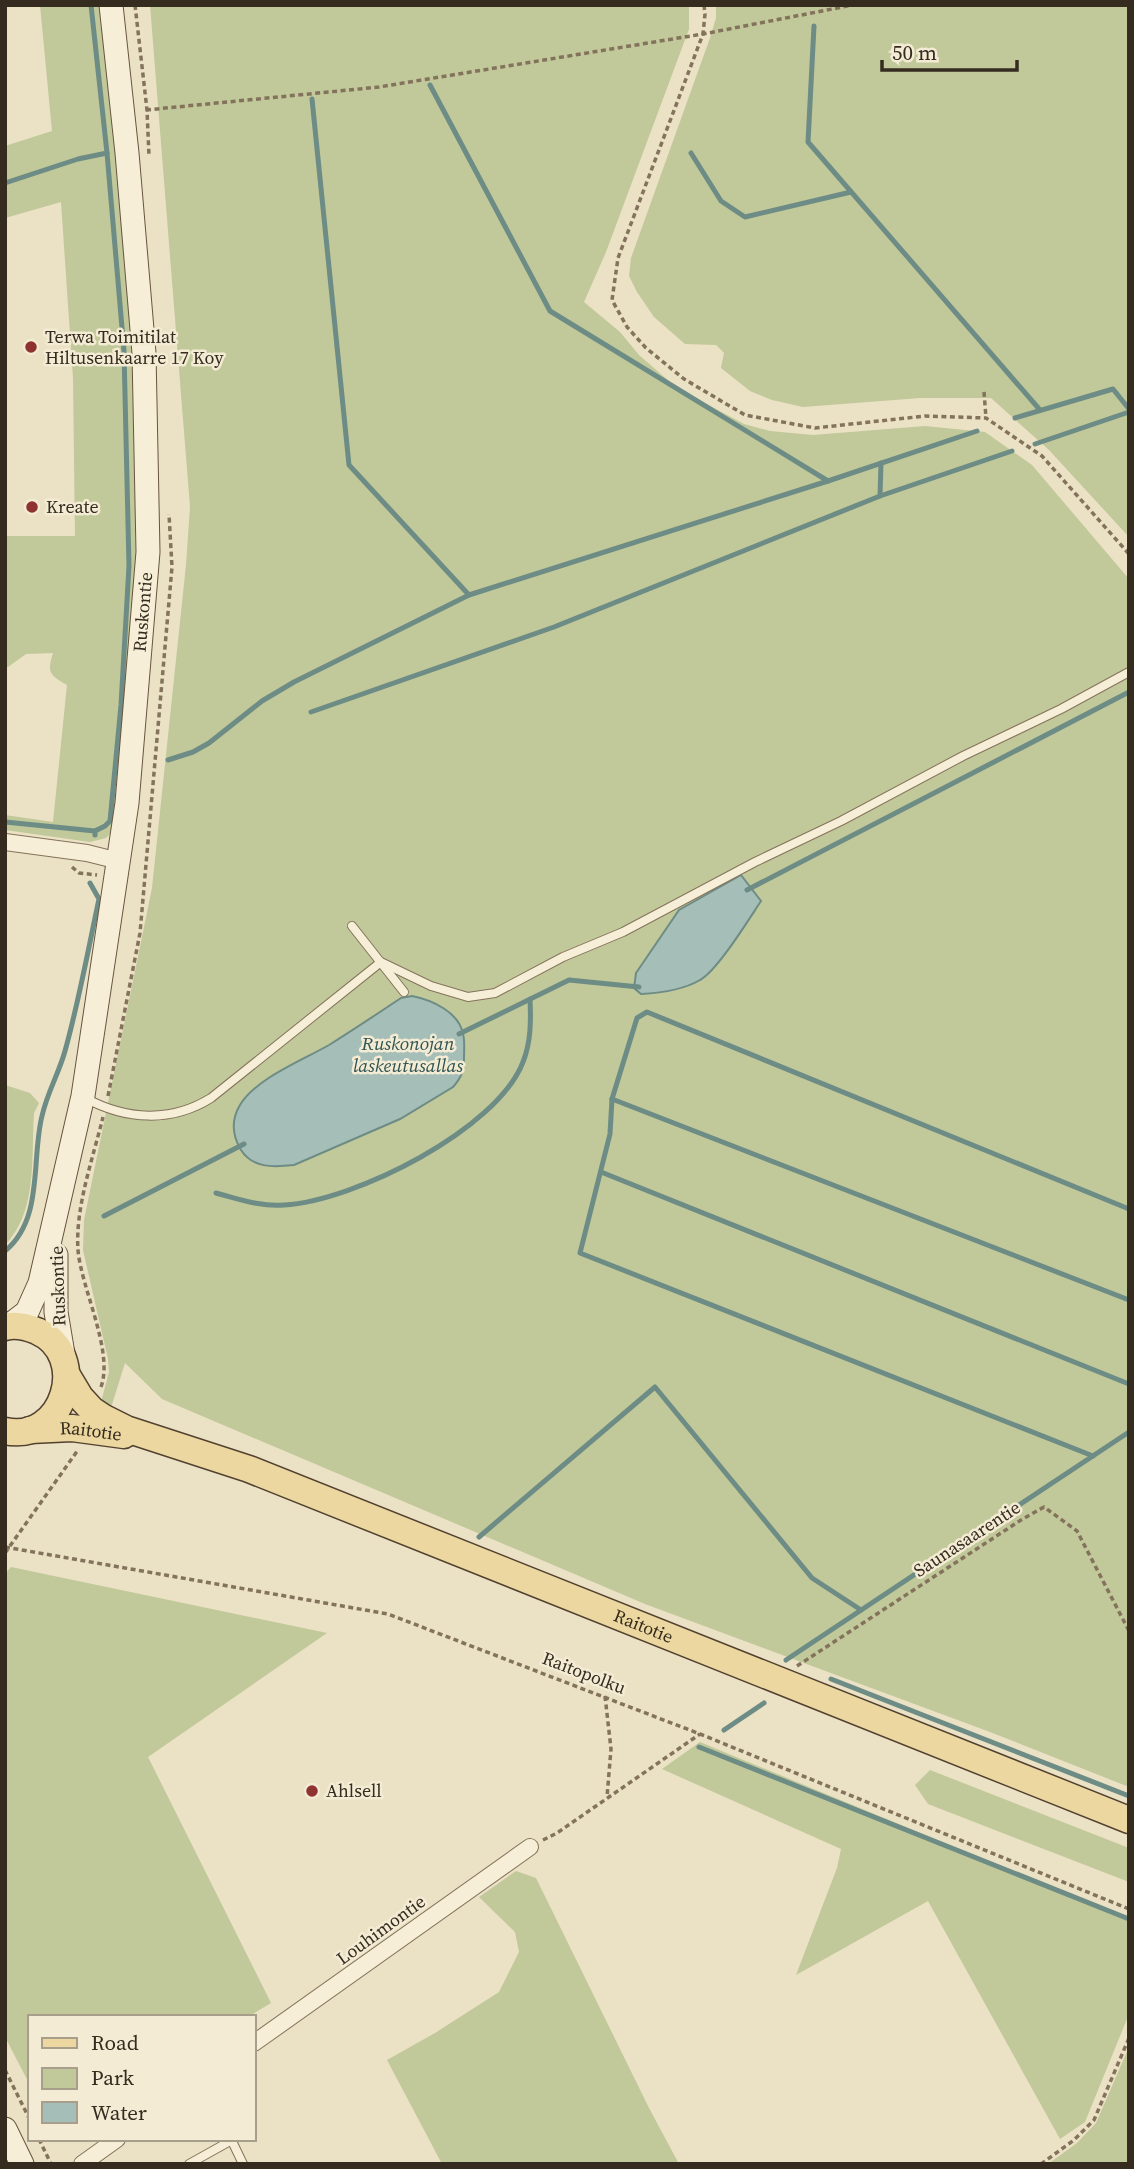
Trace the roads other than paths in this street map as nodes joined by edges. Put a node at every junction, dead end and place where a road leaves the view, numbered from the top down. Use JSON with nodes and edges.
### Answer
{"nodes":[{"id":1,"x":111,"y":5,"type":"edge"},
{"id":2,"x":1129,"y":672,"type":"edge"},
{"id":3,"x":5,"y":842,"type":"edge"},
{"id":4,"x":119,"y":861,"type":"junction"},
{"id":5,"x":352,"y":926,"type":"dead end"},
{"id":6,"x":381,"y":962,"type":"junction"},
{"id":7,"x":404,"y":992,"type":"dead end"},
{"id":8,"x":83,"y":1096,"type":"junction"},
{"id":9,"x":57,"y":1213,"type":"junction"},
{"id":10,"x":8,"y":1326,"type":"edge"},
{"id":11,"x":66,"y":1368,"type":"junction"},
{"id":12,"x":13,"y":1432,"type":"edge"},
{"id":13,"x":153,"y":1439,"type":"junction"},
{"id":14,"x":1129,"y":1820,"type":"edge"},
{"id":15,"x":530,"y":1847,"type":"road end"},
{"id":16,"x":256,"y":2042,"type":"edge"},
{"id":17,"x":5,"y":2129,"type":"edge"},
{"id":18,"x":114,"y":2141,"type":"edge"},
{"id":19,"x":229,"y":2141,"type":"edge"},
{"id":20,"x":232,"y":2141,"type":"edge"},
{"id":21,"x":22,"y":2164,"type":"edge"},
{"id":22,"x":82,"y":2164,"type":"edge"},
{"id":23,"x":189,"y":2164,"type":"edge"},
{"id":24,"x":243,"y":2164,"type":"edge"}],
"edges":[{"from":1,"to":4,"type":"main road","name":"Ruskontie"},
{"from":2,"to":6,"type":"lane"},
{"from":3,"to":4,"type":"street"},
{"from":4,"to":8,"type":"main road","name":"Ruskontie"},
{"from":5,"to":6,"type":"lane"},
{"from":6,"to":7,"type":"lane"},
{"from":6,"to":8,"type":"lane"},
{"from":8,"to":9,"type":"main road","name":"Ruskontie"},
{"from":9,"to":10,"type":"main road","name":"Ruskontie"},
{"from":9,"to":11,"type":"main road","name":"Ruskontie"},
{"from":10,"to":11,"type":"main road","name":"Raitotie"},
{"from":11,"to":12,"type":"main road"},
{"from":11,"to":13,"type":"main road","name":"Raitotie"},
{"from":12,"to":13,"type":"main road","name":"Raitotie"},
{"from":13,"to":14,"type":"main road","name":"Raitotie"},
{"from":15,"to":16,"type":"street","name":"Louhimontie"},
{"from":17,"to":21,"type":"main road"},
{"from":18,"to":22,"type":"street"},
{"from":19,"to":23,"type":"lane"},
{"from":20,"to":24,"type":"lane"}]}
